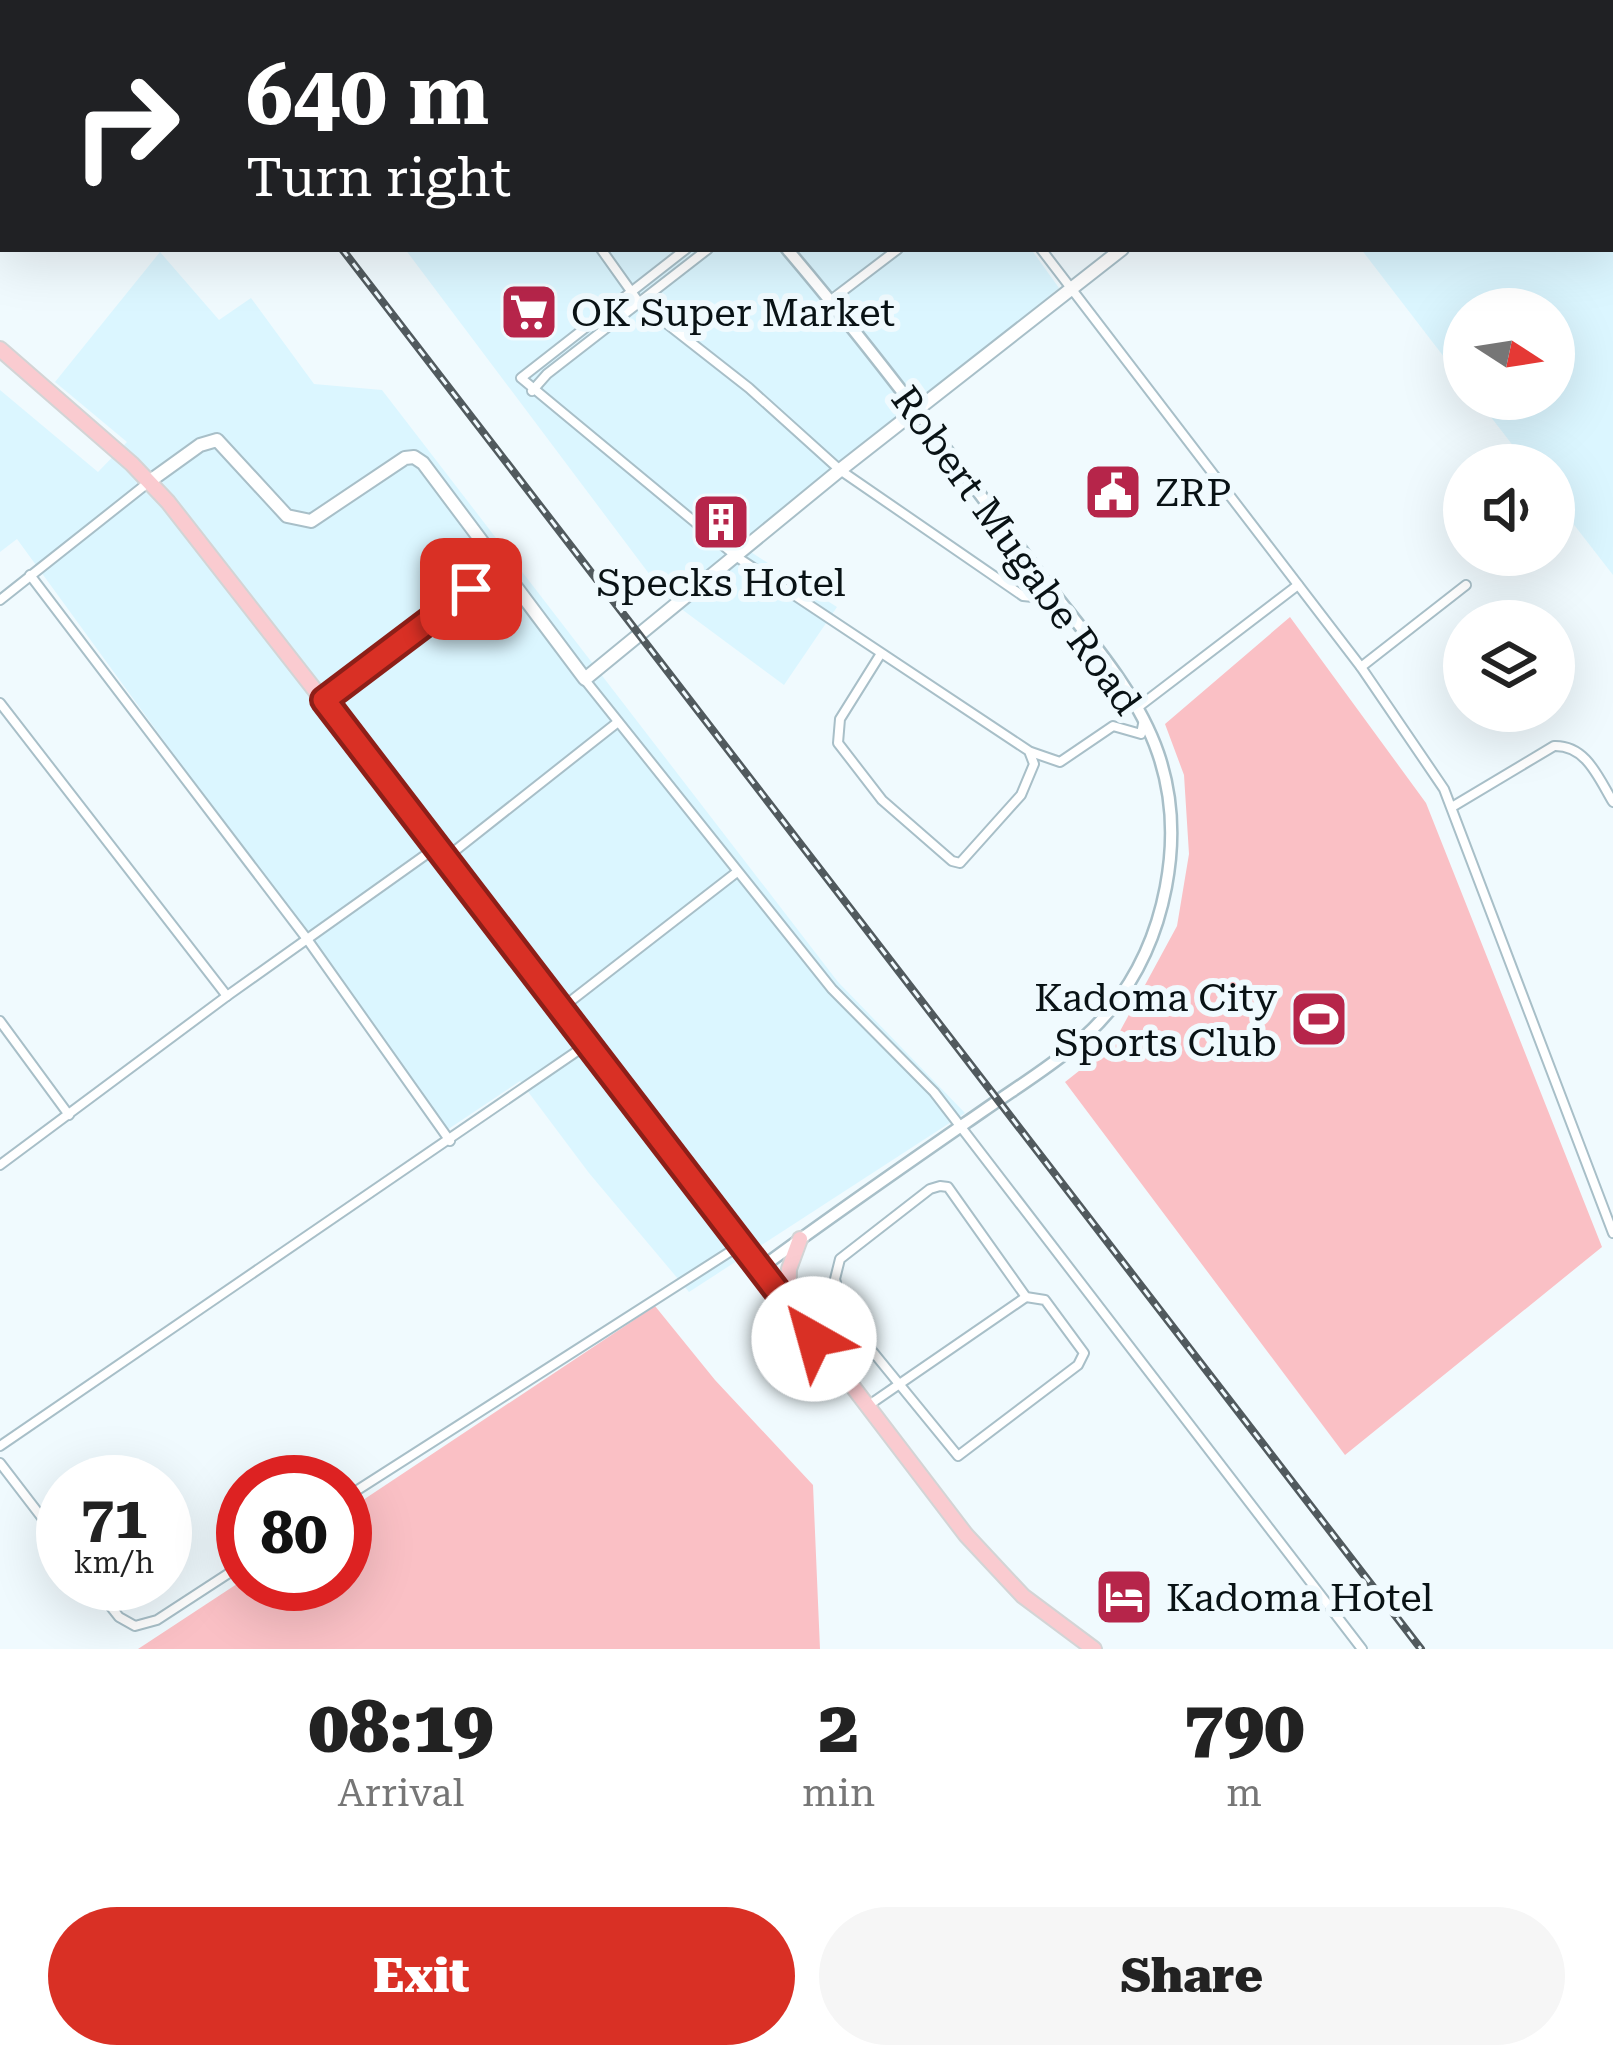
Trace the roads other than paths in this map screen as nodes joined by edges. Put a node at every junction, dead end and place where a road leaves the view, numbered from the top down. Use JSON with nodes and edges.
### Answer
{"nodes":[{"id":1,"x":603,"y":252,"type":"edge"},
{"id":2,"x":682,"y":252,"type":"edge"},
{"id":3,"x":704,"y":252,"type":"edge"},
{"id":4,"x":791,"y":252,"type":"edge"},
{"id":5,"x":894,"y":252,"type":"edge"},
{"id":6,"x":1043,"y":252,"type":"edge"},
{"id":7,"x":1118,"y":252,"type":"edge"},
{"id":8,"x":1072,"y":289,"type":"junction"},
{"id":9,"x":632,"y":291,"type":"junction"},
{"id":10,"x":831,"y":300,"type":"junction"},
{"id":11,"x":638,"y":301,"type":"junction"},
{"id":12,"x":0,"y":349,"type":"edge"},
{"id":13,"x":532,"y":391,"type":"junction"},
{"id":14,"x":916,"y":410,"type":"junction"},
{"id":15,"x":840,"y":470,"type":"junction"},
{"id":16,"x":150,"y":481,"type":"junction"},
{"id":17,"x":737,"y":557,"type":"junction"},
{"id":18,"x":500,"y":567,"type":"junction"},
{"id":19,"x":30,"y":575,"type":"junction"},
{"id":20,"x":1298,"y":585,"type":"junction"},
{"id":21,"x":1466,"y":585,"type":"dead end"},
{"id":22,"x":1051,"y":589,"type":"junction"},
{"id":23,"x":0,"y":600,"type":"edge"},
{"id":24,"x":880,"y":655,"type":"junction"},
{"id":25,"x":1360,"y":667,"type":"junction"},
{"id":26,"x":584,"y":679,"type":"junction"},
{"id":27,"x":324,"y":700,"type":"junction"},
{"id":28,"x":0,"y":703,"type":"edge"},
{"id":29,"x":1136,"y":709,"type":"junction"},
{"id":30,"x":618,"y":722,"type":"junction"},
{"id":31,"x":1144,"y":723,"type":"junction"},
{"id":32,"x":1029,"y":751,"type":"junction"},
{"id":33,"x":1613,"y":802,"type":"edge"},
{"id":34,"x":1452,"y":807,"type":"junction"},
{"id":35,"x":442,"y":852,"type":"junction"},
{"id":36,"x":736,"y":872,"type":"junction"},
{"id":37,"x":307,"y":939,"type":"junction"},
{"id":38,"x":227,"y":996,"type":"junction"},
{"id":39,"x":563,"y":1007,"type":"junction"},
{"id":40,"x":0,"y":1021,"type":"edge"},
{"id":41,"x":590,"y":1042,"type":"junction"},
{"id":42,"x":70,"y":1115,"type":"junction"},
{"id":43,"x":959,"y":1127,"type":"junction"},
{"id":44,"x":450,"y":1141,"type":"junction"},
{"id":45,"x":0,"y":1165,"type":"edge"},
{"id":46,"x":1610,"y":1214,"type":"edge"},
{"id":47,"x":1613,"y":1233,"type":"edge"},
{"id":48,"x":800,"y":1239,"type":"junction"},
{"id":49,"x":742,"y":1244,"type":"junction"},
{"id":50,"x":761,"y":1268,"type":"junction"},
{"id":51,"x":1026,"y":1297,"type":"junction"},
{"id":52,"x":788,"y":1305,"type":"junction"},
{"id":53,"x":896,"y":1385,"type":"junction"},
{"id":54,"x":867,"y":1406,"type":"junction"},
{"id":55,"x":0,"y":1446,"type":"edge"},
{"id":56,"x":0,"y":1463,"type":"edge"},
{"id":57,"x":372,"y":1481,"type":"edge"},
{"id":58,"x":36,"y":1510,"type":"edge"},
{"id":59,"x":114,"y":1611,"type":"edge"},
{"id":60,"x":171,"y":1611,"type":"edge"},
{"id":61,"x":1094,"y":1649,"type":"edge"},
{"id":62,"x":1362,"y":1649,"type":"edge"}],
"edges":[{"from":1,"to":9,"type":"street"},
{"from":2,"to":9,"type":"street"},
{"from":3,"to":11,"type":"street"},
{"from":4,"to":10,"type":"street","name":"Robert Mugabe Road"},
{"from":5,"to":10,"type":"street"},
{"from":6,"to":8,"type":"street"},
{"from":7,"to":8,"type":"main road"},
{"from":8,"to":14,"type":"main road"},
{"from":8,"to":20,"type":"street"},
{"from":9,"to":11,"type":"street"},
{"from":9,"to":13,"type":"street"},
{"from":10,"to":14,"type":"street","name":"Robert Mugabe Road"},
{"from":11,"to":13,"type":"street"},
{"from":11,"to":15,"type":"street"},
{"from":12,"to":16,"type":"highway"},
{"from":13,"to":17,"type":"street"},
{"from":14,"to":15,"type":"main road"},
{"from":14,"to":22,"type":"street","name":"Robert Mugabe Road"},
{"from":15,"to":17,"type":"main road"},
{"from":15,"to":22,"type":"street"},
{"from":16,"to":18,"type":"main road"},
{"from":16,"to":19,"type":"street"},
{"from":16,"to":27,"type":"highway"},
{"from":17,"to":24,"type":"street"},
{"from":17,"to":26,"type":"main road"},
{"from":18,"to":26,"type":"main road"},
{"from":18,"to":27,"type":"street"},
{"from":19,"to":23,"type":"street"},
{"from":19,"to":37,"type":"street"},
{"from":20,"to":25,"type":"street"},
{"from":20,"to":29,"type":"street"},
{"from":21,"to":25,"type":"street"},
{"from":22,"to":29,"type":"street","name":"Robert Mugabe Road"},
{"from":24,"to":32,"type":"street"},
{"from":24,"to":32,"type":"street"},
{"from":25,"to":34,"type":"street"},
{"from":26,"to":30,"type":"street"},
{"from":27,"to":35,"type":"highway"},
{"from":28,"to":38,"type":"street"},
{"from":29,"to":31,"type":"street","name":"Robert Mugabe Road"},
{"from":30,"to":35,"type":"street"},
{"from":30,"to":36,"type":"street"},
{"from":31,"to":32,"type":"street"},
{"from":31,"to":43,"type":"street","name":"Robert Mugabe Road"},
{"from":33,"to":34,"type":"street"},
{"from":34,"to":46,"type":"street"},
{"from":35,"to":37,"type":"street"},
{"from":35,"to":39,"type":"highway"},
{"from":36,"to":39,"type":"street"},
{"from":36,"to":43,"type":"street"},
{"from":37,"to":38,"type":"street"},
{"from":37,"to":44,"type":"street"},
{"from":38,"to":42,"type":"street"},
{"from":39,"to":41,"type":"highway"},
{"from":40,"to":42,"type":"street"},
{"from":41,"to":44,"type":"street"},
{"from":41,"to":49,"type":"highway"},
{"from":42,"to":45,"type":"street"},
{"from":43,"to":48,"type":"street","name":"Robert Mugabe Road"},
{"from":43,"to":62,"type":"street"},
{"from":44,"to":55,"type":"street"},
{"from":46,"to":47,"type":"street"},
{"from":48,"to":50,"type":"street","name":"Robert Mugabe Road"},
{"from":48,"to":52,"type":"highway"},
{"from":49,"to":50,"type":"highway"},
{"from":49,"to":57,"type":"street"},
{"from":50,"to":52,"type":"highway"},
{"from":51,"to":53,"type":"street"},
{"from":51,"to":53,"type":"street"},
{"from":51,"to":53,"type":"street"},
{"from":52,"to":54,"type":"highway"},
{"from":53,"to":54,"type":"street"},
{"from":54,"to":61,"type":"highway"},
{"from":56,"to":58,"type":"street"},
{"from":59,"to":60,"type":"street"}]}
